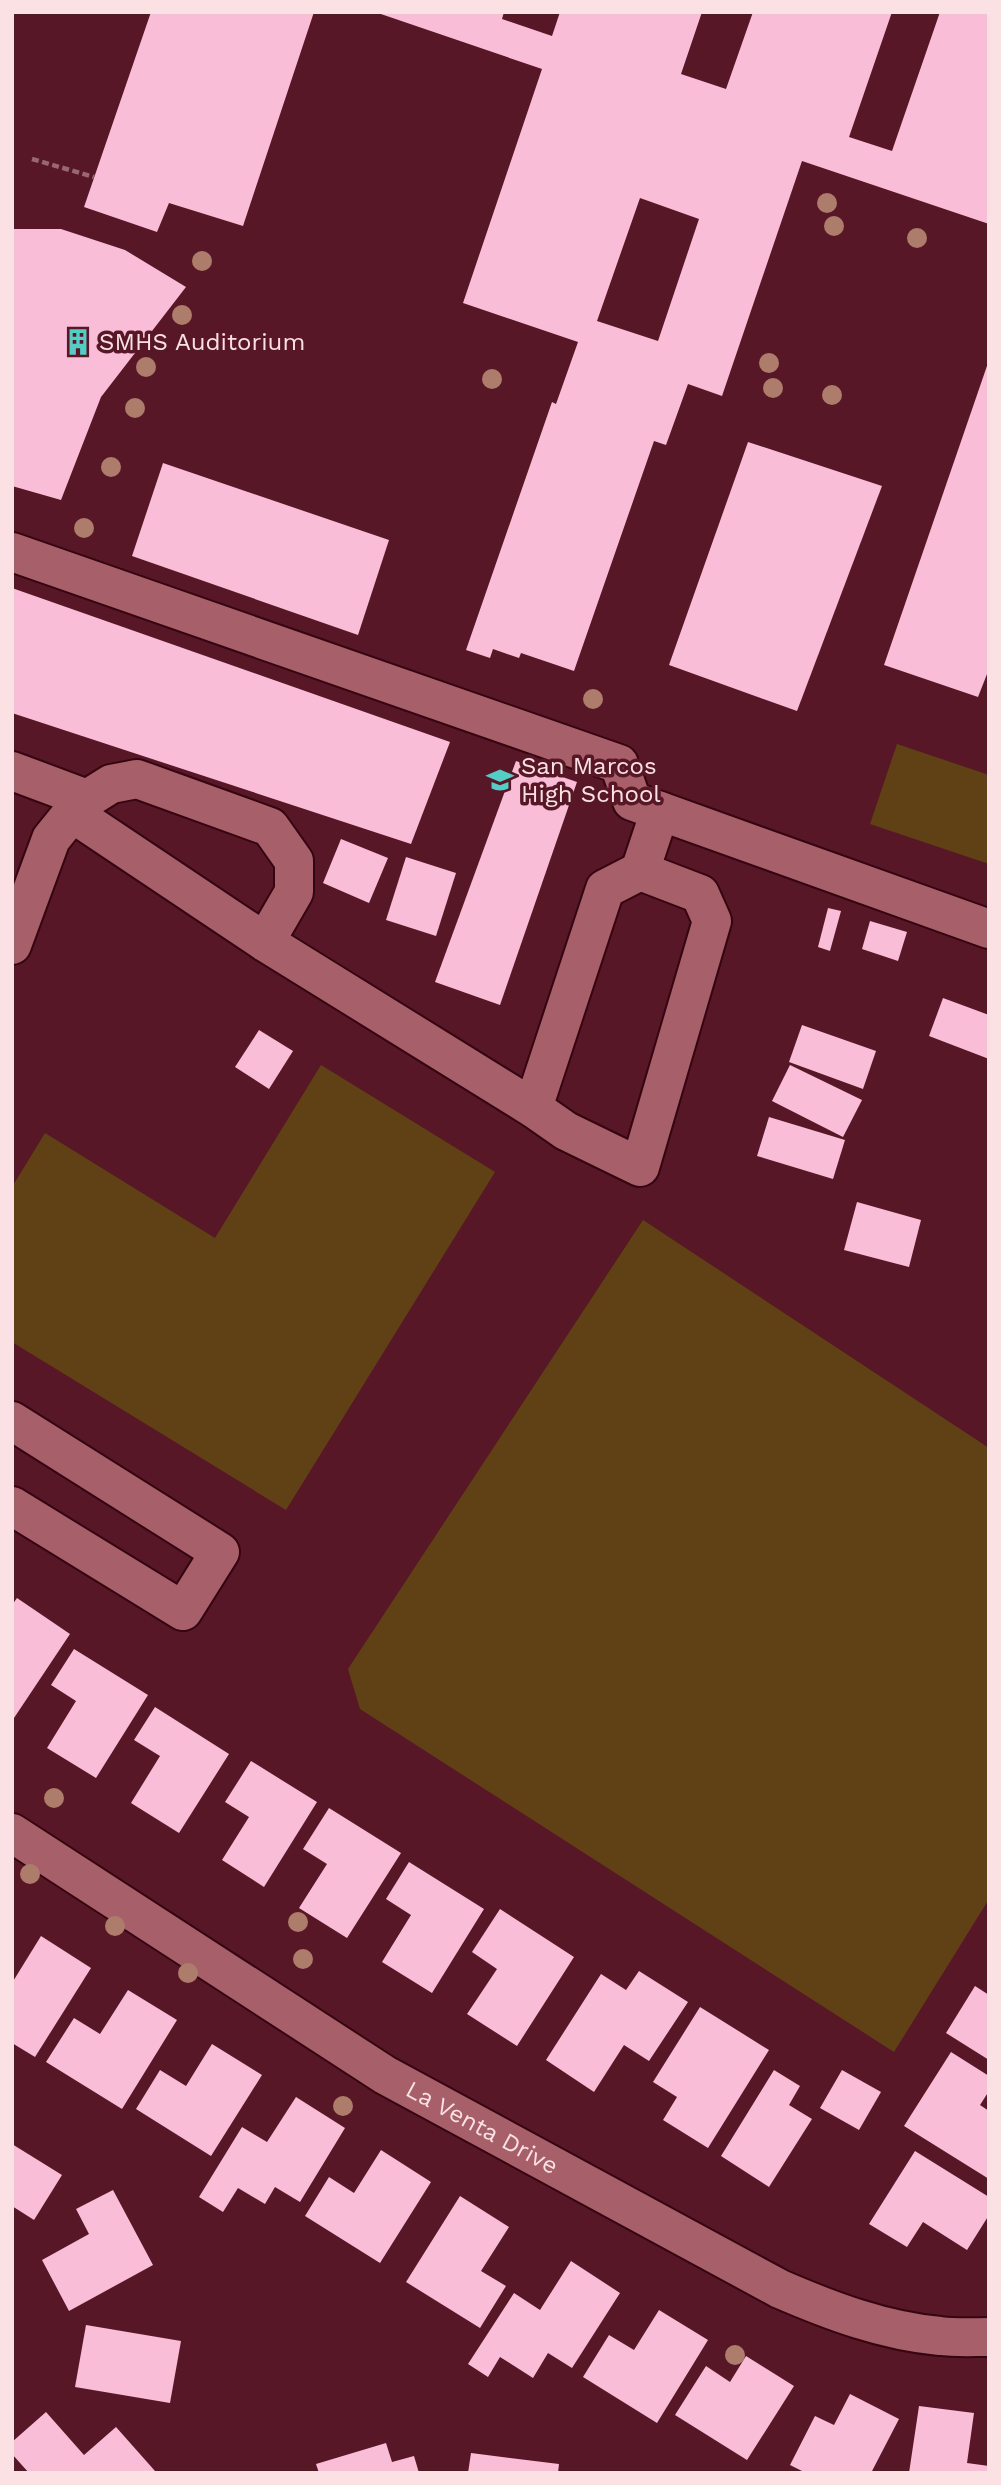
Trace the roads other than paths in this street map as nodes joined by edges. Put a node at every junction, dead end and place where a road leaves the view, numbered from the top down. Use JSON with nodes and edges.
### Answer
{"nodes":[{"id":1,"x":12,"y":552,"type":"edge"},
{"id":2,"x":12,"y":771,"type":"edge"},
{"id":3,"x":80,"y":806,"type":"junction"},
{"id":4,"x":660,"y":811,"type":"junction"},
{"id":5,"x":640,"y":871,"type":"junction"},
{"id":6,"x":989,"y":929,"type":"edge"},
{"id":7,"x":265,"y":942,"type":"junction"},
{"id":8,"x":12,"y":945,"type":"edge"},
{"id":9,"x":533,"y":1108,"type":"junction"},
{"id":10,"x":12,"y":1421,"type":"edge"},
{"id":11,"x":12,"y":1506,"type":"edge"},
{"id":12,"x":12,"y":1833,"type":"edge"},
{"id":13,"x":989,"y":2337,"type":"edge"}],
"edges":[{"from":1,"to":4,"type":"street"},
{"from":2,"to":3,"type":"street"},
{"from":3,"to":7,"type":"street"},
{"from":3,"to":7,"type":"street"},
{"from":3,"to":8,"type":"street"},
{"from":4,"to":5,"type":"street"},
{"from":4,"to":6,"type":"street"},
{"from":5,"to":9,"type":"street"},
{"from":5,"to":9,"type":"street"},
{"from":7,"to":9,"type":"street"},
{"from":10,"to":11,"type":"street"},
{"from":12,"to":13,"type":"street","name":"La Venta Drive"}]}
